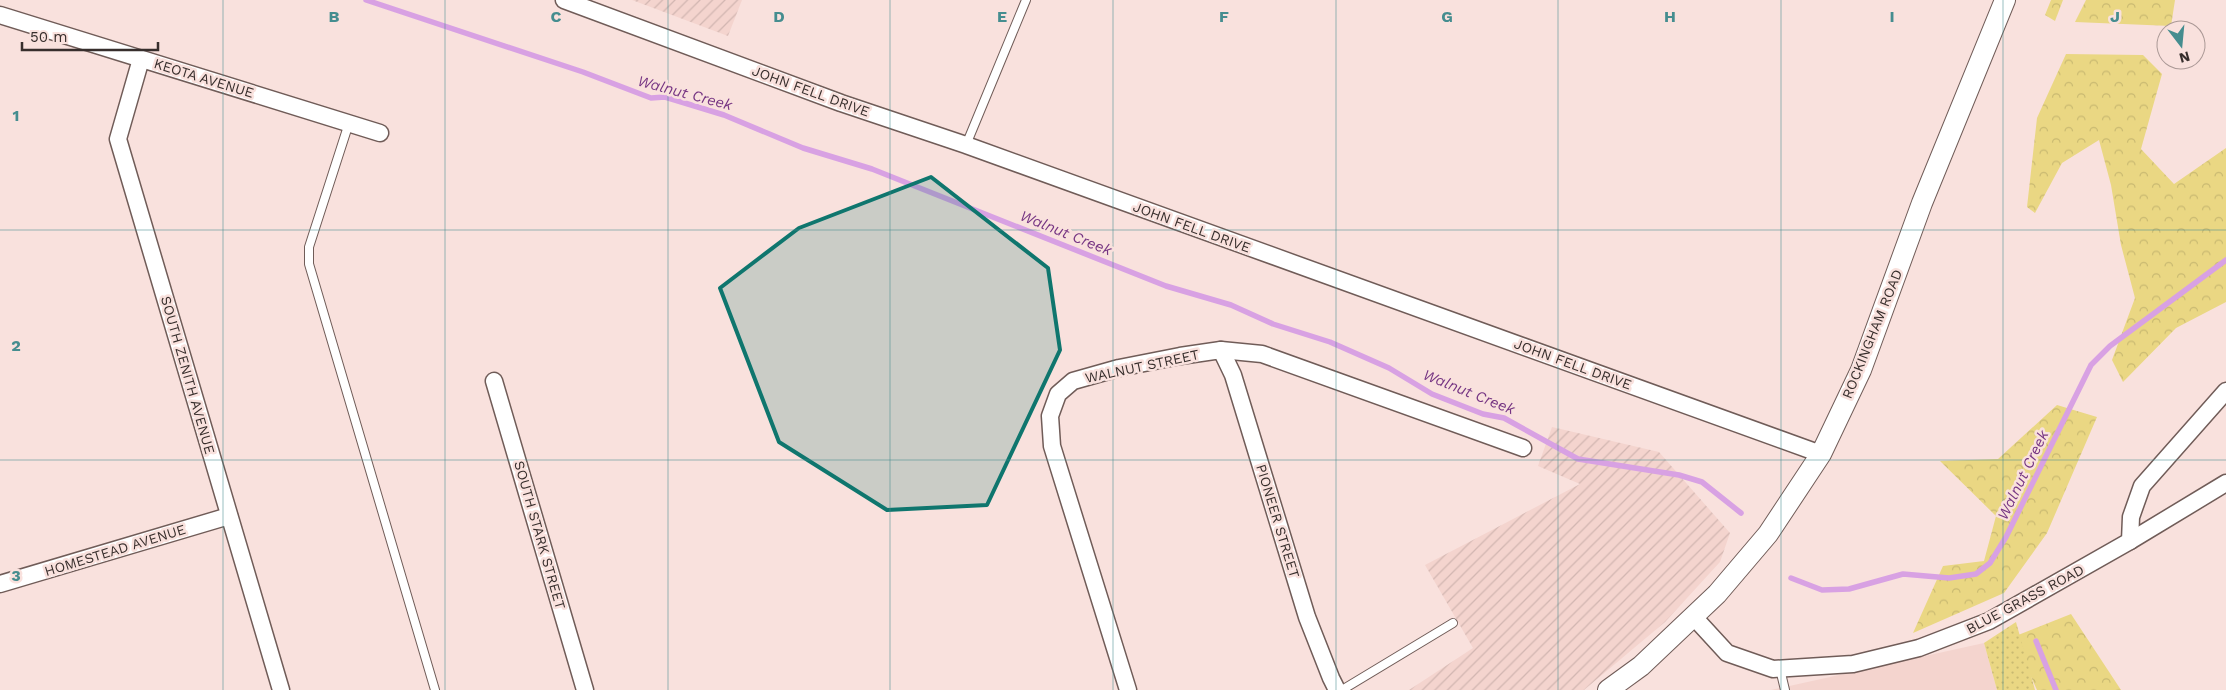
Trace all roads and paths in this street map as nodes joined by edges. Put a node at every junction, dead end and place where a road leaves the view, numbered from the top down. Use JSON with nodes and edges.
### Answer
{"nodes":[{"id":1,"x":564,"y":0,"type":"edge"},
{"id":2,"x":1026,"y":0,"type":"edge"},
{"id":3,"x":2005,"y":0,"type":"edge"},
{"id":4,"x":0,"y":15,"type":"edge"},
{"id":5,"x":141,"y":59,"type":"junction"},
{"id":6,"x":349,"y":123,"type":"junction"},
{"id":7,"x":380,"y":133,"type":"dead end"},
{"id":8,"x":966,"y":145,"type":"junction"},
{"id":9,"x":1221,"y":350,"type":"junction"},
{"id":10,"x":494,"y":381,"type":"dead end"},
{"id":11,"x":2226,"y":391,"type":"edge"},
{"id":12,"x":1523,"y":448,"type":"dead end"},
{"id":13,"x":1820,"y":454,"type":"junction"},
{"id":14,"x":2226,"y":483,"type":"edge"},
{"id":15,"x":229,"y":516,"type":"junction"},
{"id":16,"x":2130,"y":541,"type":"junction"},
{"id":17,"x":0,"y":584,"type":"edge"},
{"id":18,"x":1693,"y":616,"type":"junction"},
{"id":19,"x":1452,"y":623,"type":"dead end"},
{"id":20,"x":1780,"y":669,"type":"junction"},
{"id":21,"x":281,"y":690,"type":"edge"},
{"id":22,"x":435,"y":690,"type":"edge"},
{"id":23,"x":585,"y":690,"type":"edge"},
{"id":24,"x":1128,"y":690,"type":"edge"},
{"id":25,"x":1338,"y":690,"type":"edge"},
{"id":26,"x":1342,"y":690,"type":"edge"},
{"id":27,"x":1608,"y":690,"type":"edge"},
{"id":28,"x":1785,"y":690,"type":"edge"}],
"edges":[{"from":1,"to":8,"type":"street","name":"JOHN FELL DRIVE"},
{"from":2,"to":8,"type":"lane"},
{"from":3,"to":13,"type":"street","name":"ROCKINGHAM ROAD"},
{"from":4,"to":5,"type":"street","name":"KEOTA AVENUE"},
{"from":5,"to":6,"type":"street","name":"KEOTA AVENUE"},
{"from":5,"to":15,"type":"street","name":"SOUTH ZENITH AVENUE"},
{"from":6,"to":7,"type":"street","name":"KEOTA AVENUE"},
{"from":6,"to":22,"type":"lane"},
{"from":8,"to":13,"type":"street","name":"JOHN FELL DRIVE"},
{"from":9,"to":12,"type":"street","name":"WALNUT STREET"},
{"from":9,"to":24,"type":"street","name":"WALNUT STREET"},
{"from":9,"to":25,"type":"street","name":"PIONEER STREET"},
{"from":10,"to":23,"type":"street","name":"SOUTH STARK STREET"},
{"from":11,"to":16,"type":"street"},
{"from":13,"to":18,"type":"street","name":"ROCKINGHAM ROAD"},
{"from":14,"to":16,"type":"street","name":"BLUE GRASS ROAD"},
{"from":15,"to":17,"type":"street","name":"HOMESTEAD AVENUE"},
{"from":15,"to":21,"type":"street","name":"SOUTH ZENITH AVENUE"},
{"from":16,"to":20,"type":"street","name":"BLUE GRASS ROAD"},
{"from":18,"to":20,"type":"street","name":"BLUE GRASS ROAD"},
{"from":18,"to":27,"type":"street","name":"ROCKINGHAM ROAD"},
{"from":19,"to":26,"type":"lane"},
{"from":20,"to":28,"type":"lane"}]}
